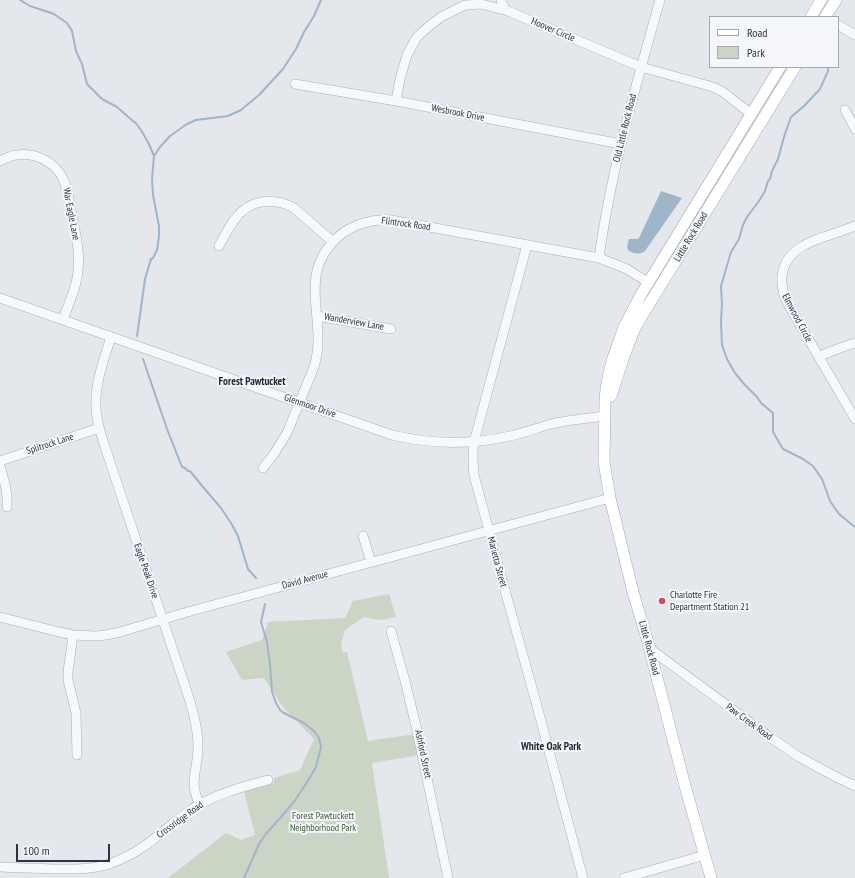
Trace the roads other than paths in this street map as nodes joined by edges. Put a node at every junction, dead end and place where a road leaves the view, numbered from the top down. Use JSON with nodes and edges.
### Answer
{"nodes":[{"id":1,"x":500,"y":0,"type":"edge"},
{"id":2,"x":660,"y":0,"type":"edge"},
{"id":3,"x":821,"y":0,"type":"edge"},
{"id":4,"x":836,"y":0,"type":"edge"},
{"id":5,"x":470,"y":2,"type":"edge"},
{"id":6,"x":504,"y":10,"type":"junction"},
{"id":7,"x":812,"y":16,"type":"edge"},
{"id":8,"x":826,"y":16,"type":"edge"},
{"id":9,"x":839,"y":26,"type":"edge"},
{"id":10,"x":855,"y":35,"type":"edge"},
{"id":11,"x":641,"y":67,"type":"junction"},
{"id":12,"x":779,"y":68,"type":"edge"},
{"id":13,"x":794,"y":68,"type":"edge"},
{"id":14,"x":296,"y":84,"type":"dead end"},
{"id":15,"x":396,"y":101,"type":"junction"},
{"id":16,"x":845,"y":110,"type":"dead end"},
{"id":17,"x":751,"y":114,"type":"junction"},
{"id":18,"x":855,"y":129,"type":"edge"},
{"id":19,"x":620,"y":144,"type":"junction"},
{"id":20,"x":0,"y":161,"type":"edge"},
{"id":21,"x":855,"y":226,"type":"edge"},
{"id":22,"x":332,"y":242,"type":"junction"},
{"id":23,"x":527,"y":245,"type":"junction"},
{"id":24,"x":219,"y":246,"type":"dead end"},
{"id":25,"x":599,"y":258,"type":"junction"},
{"id":26,"x":649,"y":283,"type":"junction"},
{"id":27,"x":0,"y":298,"type":"edge"},
{"id":28,"x":317,"y":316,"type":"junction"},
{"id":29,"x":63,"y":320,"type":"junction"},
{"id":30,"x":391,"y":329,"type":"dead end"},
{"id":31,"x":111,"y":337,"type":"junction"},
{"id":32,"x":855,"y":343,"type":"edge"},
{"id":33,"x":819,"y":357,"type":"junction"},
{"id":34,"x":300,"y":403,"type":"junction"},
{"id":35,"x":606,"y":416,"type":"junction"},
{"id":36,"x":855,"y":419,"type":"edge"},
{"id":37,"x":99,"y":428,"type":"junction"},
{"id":38,"x":474,"y":442,"type":"junction"},
{"id":39,"x":0,"y":461,"type":"edge"},
{"id":40,"x":0,"y":466,"type":"edge"},
{"id":41,"x":263,"y":468,"type":"dead end"},
{"id":42,"x":610,"y":498,"type":"junction"},
{"id":43,"x":6,"y":507,"type":"dead end"},
{"id":44,"x":489,"y":530,"type":"junction"},
{"id":45,"x":363,"y":536,"type":"dead end"},
{"id":46,"x":371,"y":562,"type":"junction"},
{"id":47,"x":0,"y":617,"type":"edge"},
{"id":48,"x":163,"y":619,"type":"junction"},
{"id":49,"x":391,"y":632,"type":"dead end"},
{"id":50,"x":73,"y":635,"type":"junction"},
{"id":51,"x":649,"y":648,"type":"junction"},
{"id":52,"x":77,"y":755,"type":"dead end"},
{"id":53,"x":268,"y":780,"type":"dead end"},
{"id":54,"x":855,"y":786,"type":"edge"},
{"id":55,"x":200,"y":805,"type":"junction"},
{"id":56,"x":705,"y":855,"type":"junction"},
{"id":57,"x":0,"y":867,"type":"edge"},
{"id":58,"x":448,"y":878,"type":"edge"},
{"id":59,"x":582,"y":878,"type":"edge"},
{"id":60,"x":624,"y":878,"type":"edge"},
{"id":61,"x":711,"y":878,"type":"edge"}],
"edges":[{"from":1,"to":6,"type":"street"},
{"from":2,"to":11,"type":"street","name":"Old Little Rock Road"},
{"from":3,"to":7,"type":"main road"},
{"from":4,"to":8,"type":"main road"},
{"from":5,"to":6,"type":"street","name":"Hoover Circle"},
{"from":5,"to":15,"type":"street","name":"Hoover Circle"},
{"from":6,"to":11,"type":"street","name":"Hoover Circle"},
{"from":9,"to":10,"type":"street"},
{"from":11,"to":17,"type":"street","name":"Hoover Circle"},
{"from":11,"to":19,"type":"street","name":"Old Little Rock Road"},
{"from":12,"to":17,"type":"main road","name":"Little Rock Road"},
{"from":13,"to":35,"type":"main road","name":"Little Rock Road"},
{"from":14,"to":15,"type":"street","name":"Wesbrook Drive"},
{"from":15,"to":19,"type":"street","name":"Wesbrook Drive"},
{"from":16,"to":18,"type":"street"},
{"from":17,"to":26,"type":"main road","name":"Little Rock Road"},
{"from":19,"to":25,"type":"street","name":"Old Little Rock Road"},
{"from":20,"to":29,"type":"street","name":"War Eagle Lane"},
{"from":21,"to":33,"type":"street","name":"Elmwood Circle"},
{"from":22,"to":23,"type":"street","name":"Flintrock Road"},
{"from":22,"to":24,"type":"street"},
{"from":22,"to":28,"type":"street","name":"Flintrock Road"},
{"from":23,"to":25,"type":"street","name":"Flintrock Road"},
{"from":23,"to":38,"type":"street","name":"Marietta Street"},
{"from":25,"to":26,"type":"street","name":"Flintrock Road"},
{"from":26,"to":35,"type":"main road","name":"Little Rock Road"},
{"from":27,"to":29,"type":"street","name":"Glenmoor Drive"},
{"from":28,"to":30,"type":"street","name":"Wanderview Lane"},
{"from":28,"to":34,"type":"street","name":"Flintrock Road"},
{"from":29,"to":31,"type":"street","name":"Glenmoor Drive"},
{"from":31,"to":34,"type":"street","name":"Glenmoor Drive"},
{"from":31,"to":37,"type":"street","name":"Eagle Peak Drive"},
{"from":32,"to":33,"type":"street"},
{"from":33,"to":36,"type":"street","name":"Elmwood Circle"},
{"from":34,"to":38,"type":"street","name":"Glenmoor Drive"},
{"from":34,"to":41,"type":"street","name":"Flintrock Road"},
{"from":35,"to":38,"type":"street","name":"Glenmoor Drive"},
{"from":35,"to":42,"type":"main road","name":"Little Rock Road"},
{"from":37,"to":39,"type":"street","name":"Splitrock Lane"},
{"from":37,"to":48,"type":"street","name":"Eagle Peak Drive"},
{"from":38,"to":44,"type":"street","name":"Marietta Street"},
{"from":40,"to":43,"type":"street"},
{"from":42,"to":44,"type":"street","name":"David Avenue"},
{"from":42,"to":51,"type":"main road","name":"Little Rock Road"},
{"from":44,"to":46,"type":"street","name":"David Avenue"},
{"from":44,"to":59,"type":"street","name":"Marietta Street"},
{"from":45,"to":46,"type":"street"},
{"from":46,"to":48,"type":"street","name":"David Avenue"},
{"from":47,"to":50,"type":"street","name":"David Avenue"},
{"from":48,"to":50,"type":"street","name":"David Avenue"},
{"from":48,"to":55,"type":"street","name":"Eagle Peak Drive"},
{"from":49,"to":58,"type":"street","name":"Ashford Street"},
{"from":50,"to":52,"type":"street"},
{"from":51,"to":54,"type":"street","name":"Paw Creek Road"},
{"from":51,"to":56,"type":"main road","name":"Little Rock Road"},
{"from":53,"to":55,"type":"street","name":"Crossridge Road"},
{"from":55,"to":57,"type":"street","name":"Crossridge Road"},
{"from":56,"to":60,"type":"street"},
{"from":56,"to":61,"type":"main road","name":"Little Rock Road"}]}
